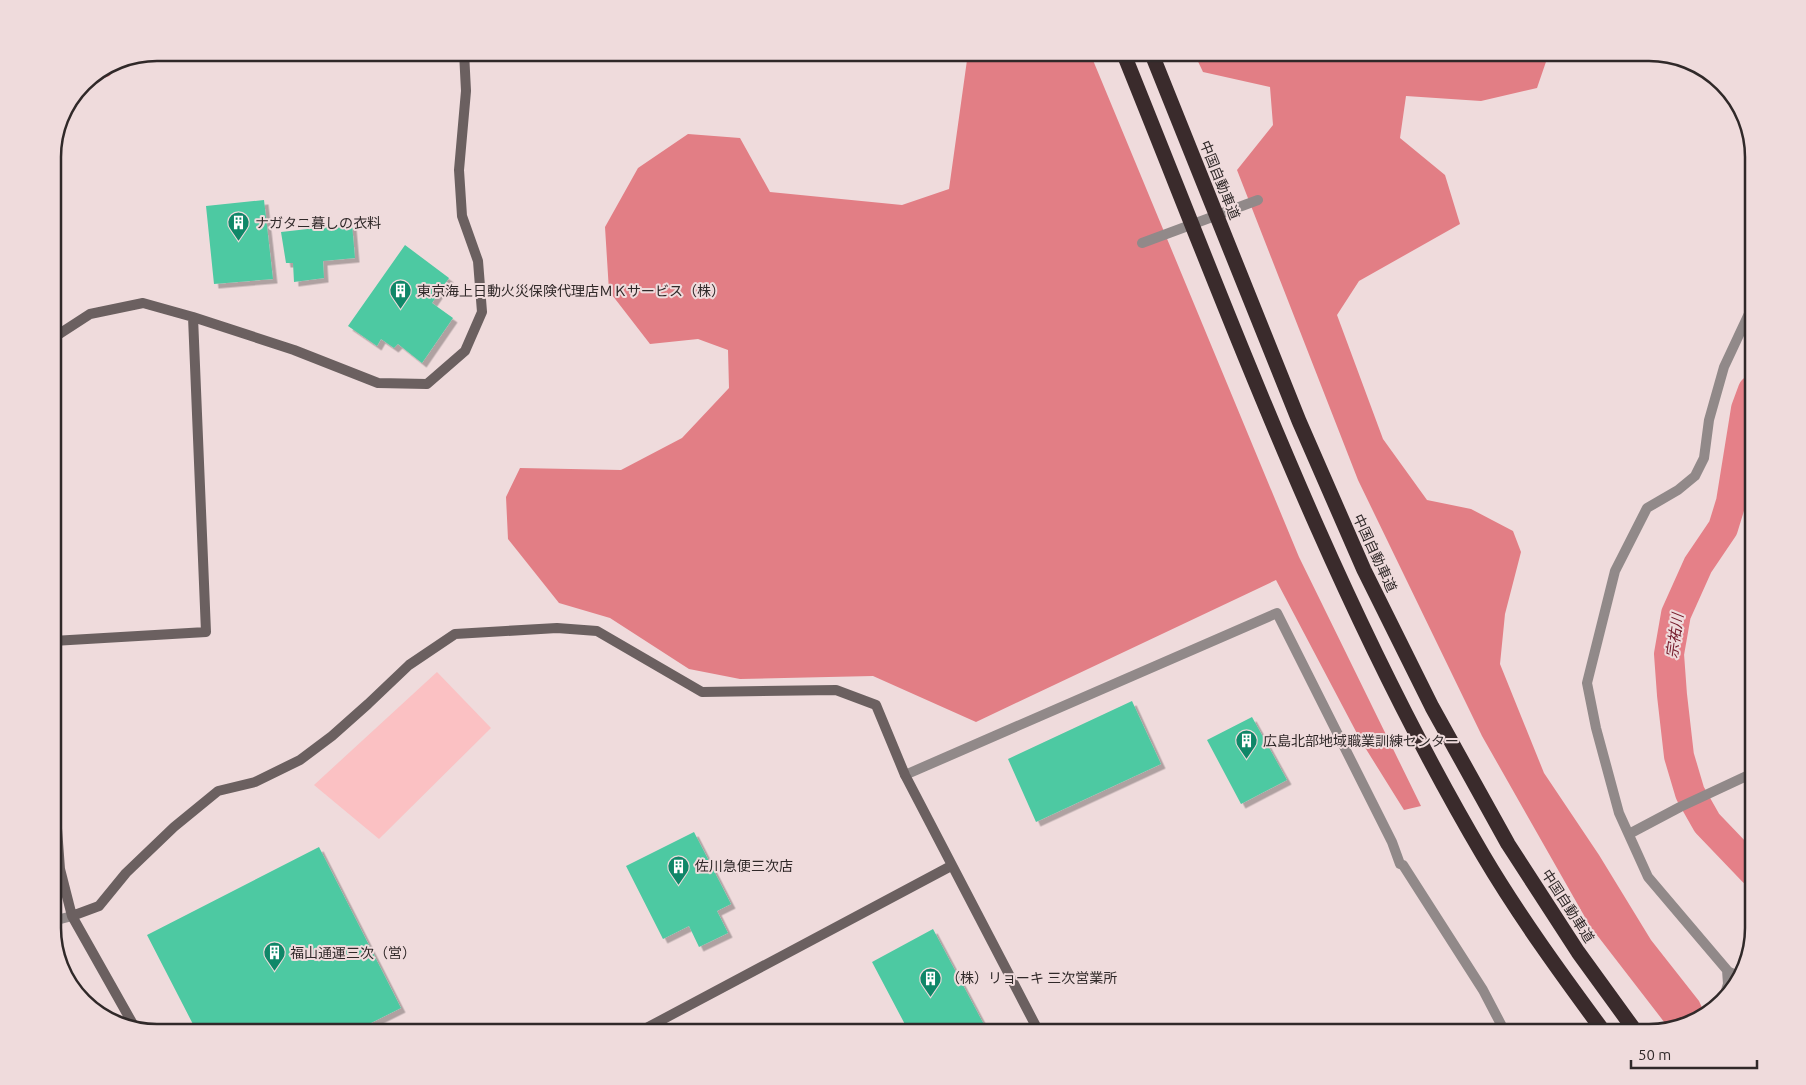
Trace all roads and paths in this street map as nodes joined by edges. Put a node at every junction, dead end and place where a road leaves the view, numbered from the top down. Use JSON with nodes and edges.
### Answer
{"nodes":[{"id":1,"x":464,"y":61,"type":"edge"},
{"id":2,"x":1127,"y":61,"type":"edge"},
{"id":3,"x":1155,"y":61,"type":"edge"},
{"id":4,"x":1258,"y":200,"type":"dead end"},
{"id":5,"x":1142,"y":243,"type":"dead end"},
{"id":6,"x":192,"y":317,"type":"junction"},
{"id":7,"x":1745,"y":322,"type":"edge"},
{"id":8,"x":61,"y":333,"type":"edge"},
{"id":9,"x":61,"y":641,"type":"edge"},
{"id":10,"x":904,"y":775,"type":"junction"},
{"id":11,"x":1745,"y":777,"type":"edge"},
{"id":12,"x":1629,"y":834,"type":"junction"},
{"id":13,"x":952,"y":866,"type":"junction"},
{"id":14,"x":61,"y":873,"type":"edge"},
{"id":15,"x":72,"y":916,"type":"junction"},
{"id":16,"x":61,"y":919,"type":"edge"},
{"id":17,"x":1727,"y":970,"type":"junction"},
{"id":18,"x":1733,"y":973,"type":"edge"},
{"id":19,"x":1728,"y":982,"type":"edge"},
{"id":20,"x":130,"y":1019,"type":"edge"},
{"id":21,"x":654,"y":1024,"type":"edge"},
{"id":22,"x":1035,"y":1024,"type":"edge"},
{"id":23,"x":1501,"y":1024,"type":"edge"},
{"id":24,"x":1598,"y":1024,"type":"edge"},
{"id":25,"x":1630,"y":1024,"type":"edge"}],
"edges":[{"from":1,"to":6,"type":"street"},
{"from":2,"to":24,"type":"highway"},
{"from":3,"to":25,"type":"highway","name":"中国自動車道"},
{"from":4,"to":5,"type":"street"},
{"from":6,"to":8,"type":"street"},
{"from":6,"to":9,"type":"street"},
{"from":7,"to":12,"type":"street"},
{"from":10,"to":13,"type":"street"},
{"from":10,"to":15,"type":"street"},
{"from":10,"to":23,"type":"street"},
{"from":11,"to":12,"type":"street"},
{"from":12,"to":17,"type":"street"},
{"from":13,"to":21,"type":"street"},
{"from":13,"to":22,"type":"street"},
{"from":14,"to":15,"type":"street"},
{"from":15,"to":16,"type":"street"},
{"from":15,"to":20,"type":"street"},
{"from":17,"to":18,"type":"lane"},
{"from":17,"to":19,"type":"street"}]}
